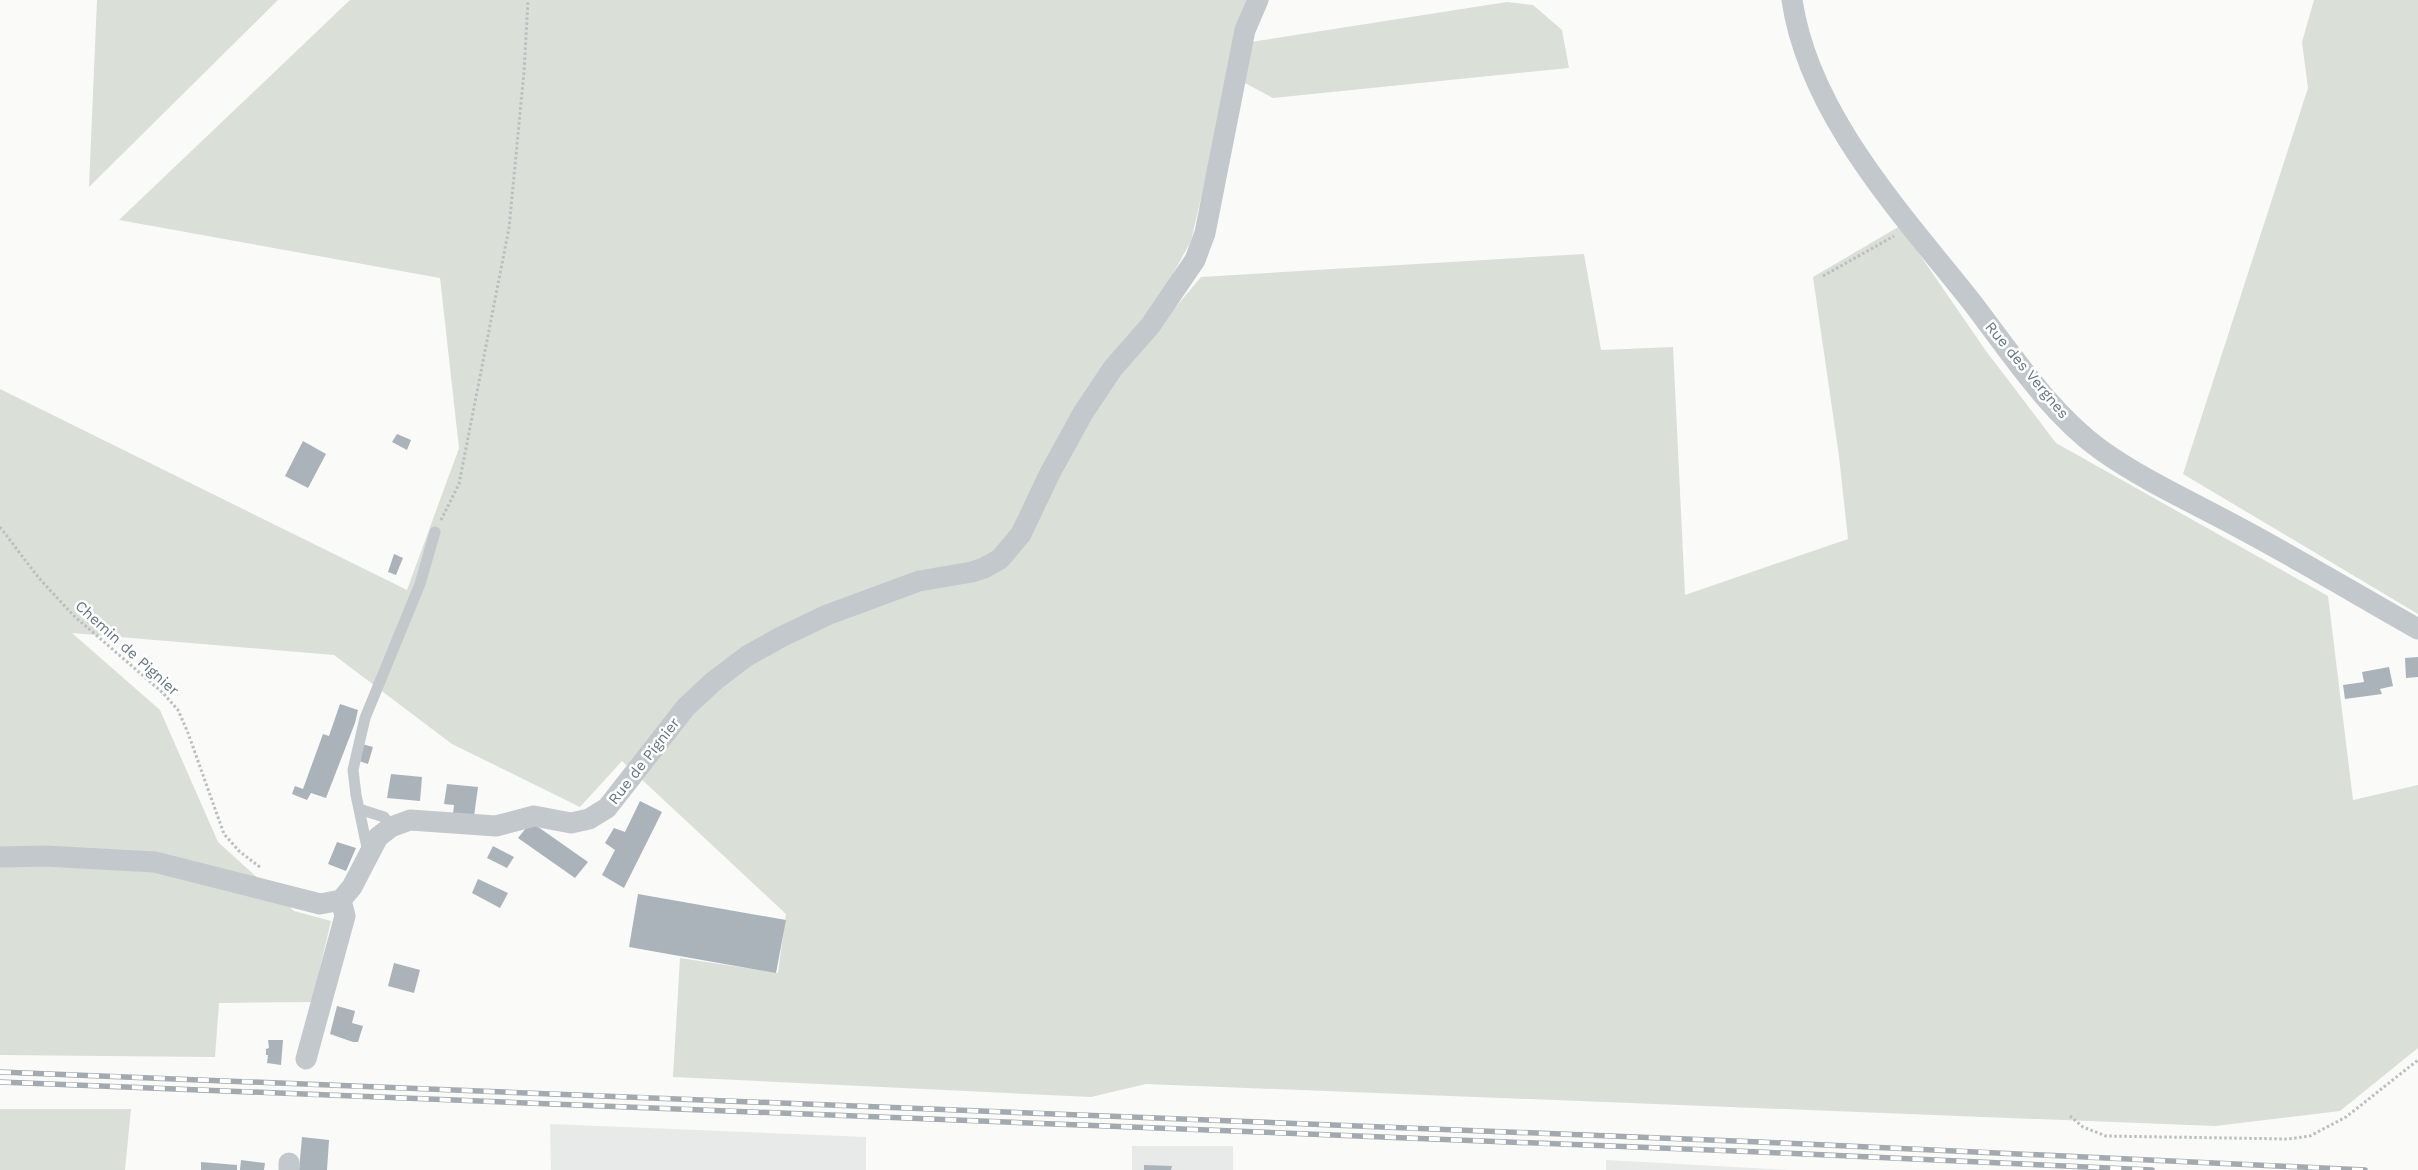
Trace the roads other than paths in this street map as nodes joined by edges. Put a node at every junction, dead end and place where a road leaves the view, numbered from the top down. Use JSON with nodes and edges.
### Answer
{"nodes":[{"id":1,"x":1258,"y":0,"type":"edge"},
{"id":2,"x":1792,"y":0,"type":"edge"},
{"id":3,"x":435,"y":532,"type":"road end"},
{"id":4,"x":2418,"y":629,"type":"edge"},
{"id":5,"x":359,"y":809,"type":"junction"},
{"id":6,"x":390,"y":827,"type":"junction"},
{"id":7,"x":368,"y":852,"type":"junction"},
{"id":8,"x":0,"y":857,"type":"edge"},
{"id":9,"x":341,"y":900,"type":"junction"},
{"id":10,"x":306,"y":1059,"type":"dead end"}],
"edges":[{"from":1,"to":6,"type":"street","name":"Rue de Pignier"},
{"from":2,"to":4,"type":"street","name":"Rue des Vergnes"},
{"from":3,"to":5,"type":"lane"},
{"from":5,"to":6,"type":"lane"},
{"from":5,"to":7,"type":"lane"},
{"from":6,"to":7,"type":"street"},
{"from":7,"to":9,"type":"street"},
{"from":8,"to":9,"type":"street"},
{"from":9,"to":10,"type":"street"}]}
